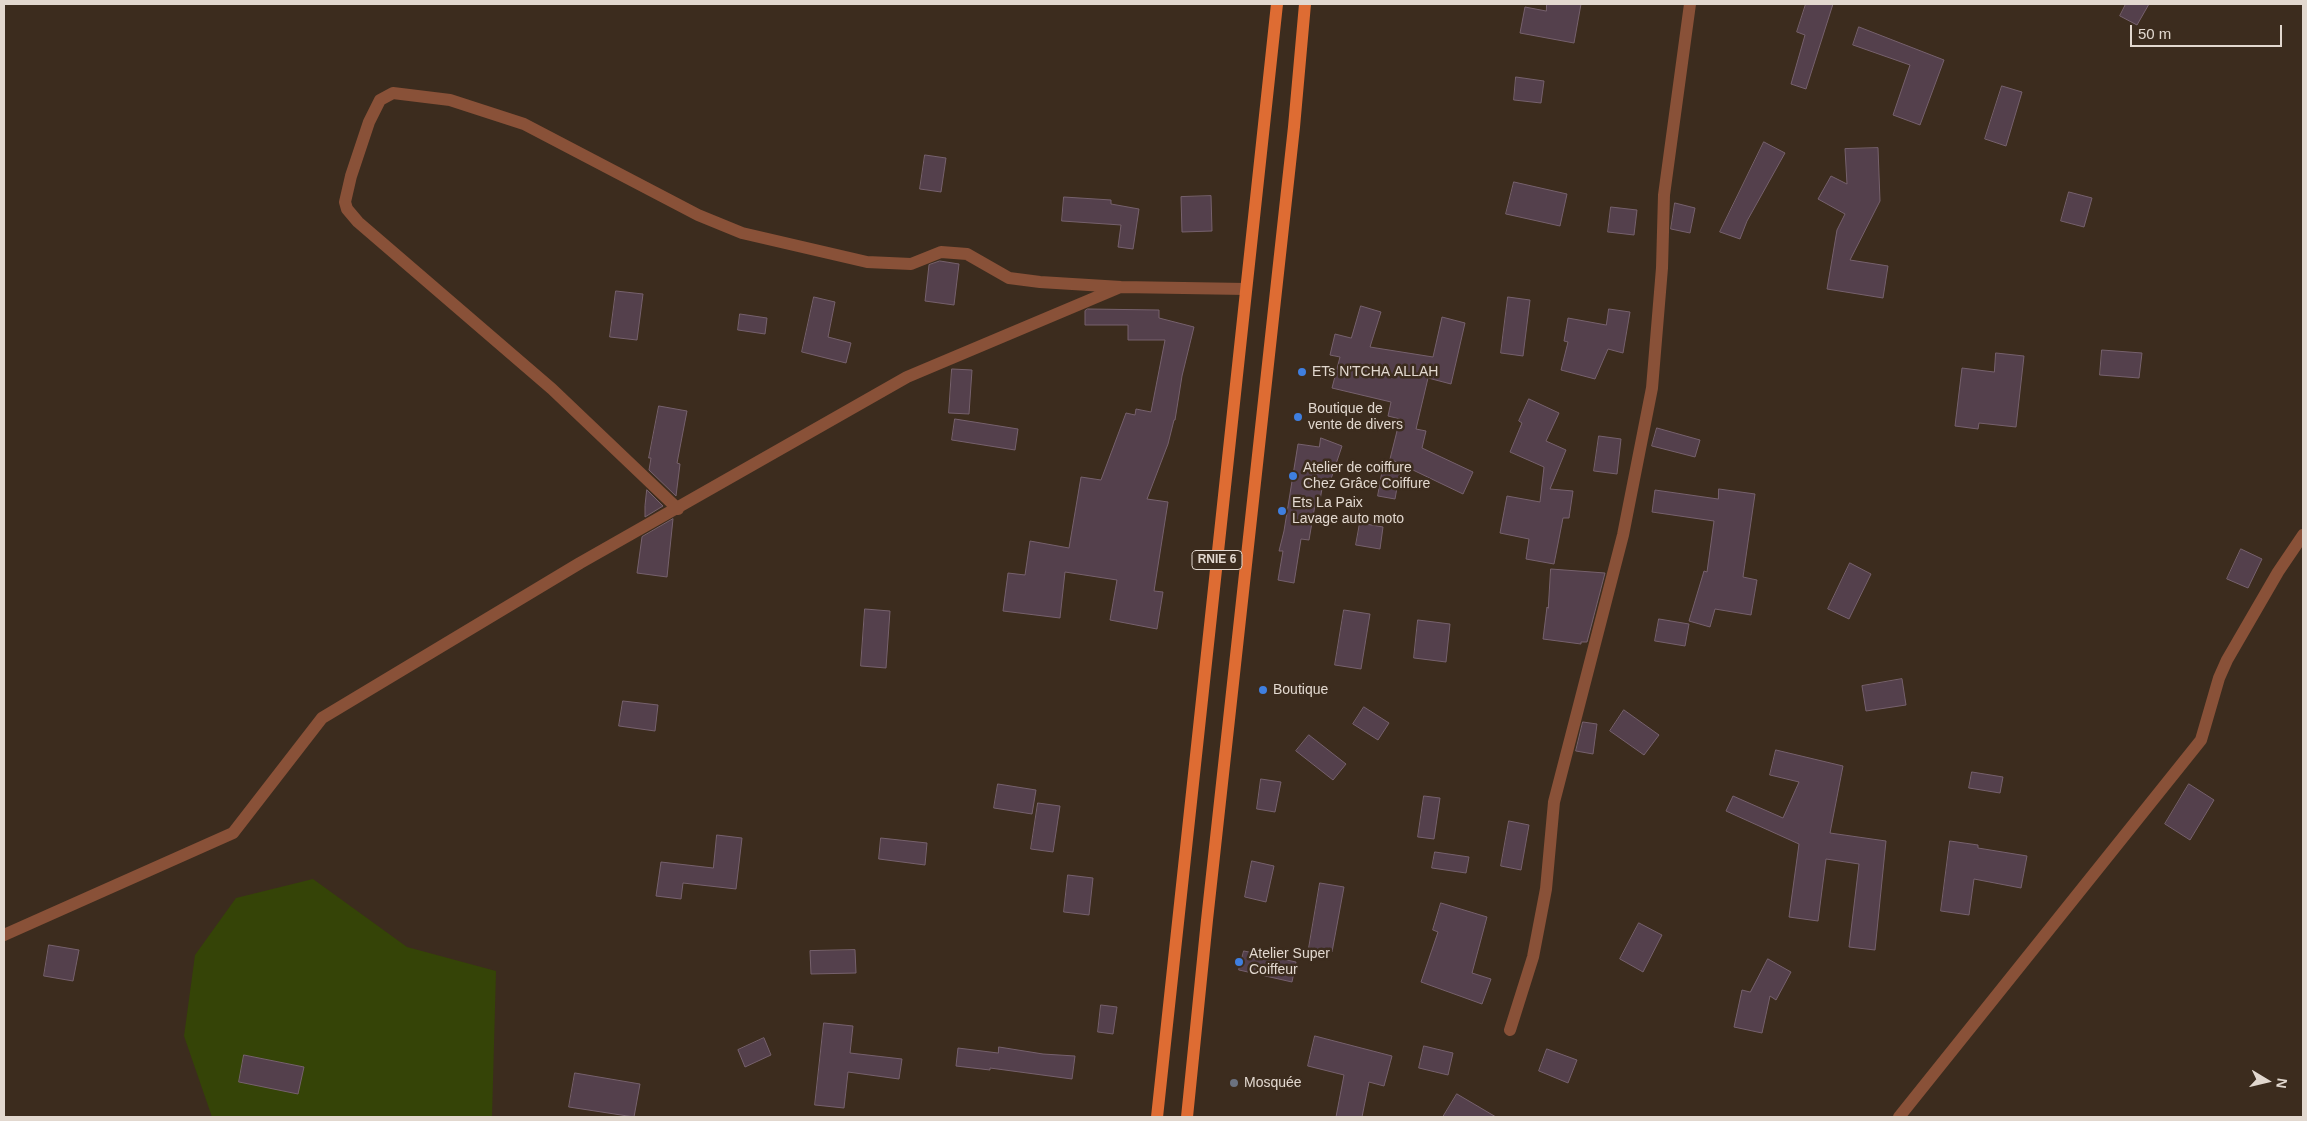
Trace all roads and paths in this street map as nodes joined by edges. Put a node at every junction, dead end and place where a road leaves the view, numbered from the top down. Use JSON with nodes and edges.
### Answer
{"nodes":[{"id":1,"x":1277,"y":4,"type":"edge"},
{"id":2,"x":1305,"y":4,"type":"edge"},
{"id":3,"x":1690,"y":4,"type":"edge"},
{"id":4,"x":1120,"y":287,"type":"junction"},
{"id":5,"x":1246,"y":289,"type":"junction"},
{"id":6,"x":678,"y":509,"type":"junction"},
{"id":7,"x":2303,"y":535,"type":"edge"},
{"id":8,"x":4,"y":935,"type":"edge"},
{"id":9,"x":1510,"y":1030,"type":"dead end"},
{"id":10,"x":1157,"y":1117,"type":"edge"},
{"id":11,"x":1187,"y":1117,"type":"edge"},
{"id":12,"x":1899,"y":1117,"type":"edge"}],
"edges":[{"from":1,"to":5,"type":"main road","number":"RNIE 6"},
{"from":2,"to":11,"type":"main road","number":"RNIE 6"},
{"from":3,"to":9,"type":"street"},
{"from":4,"to":5,"type":"street"},
{"from":4,"to":6,"type":"street"},
{"from":4,"to":6,"type":"street"},
{"from":5,"to":10,"type":"main road","number":"RNIE 6"},
{"from":6,"to":8,"type":"street"},
{"from":7,"to":12,"type":"street"}]}
